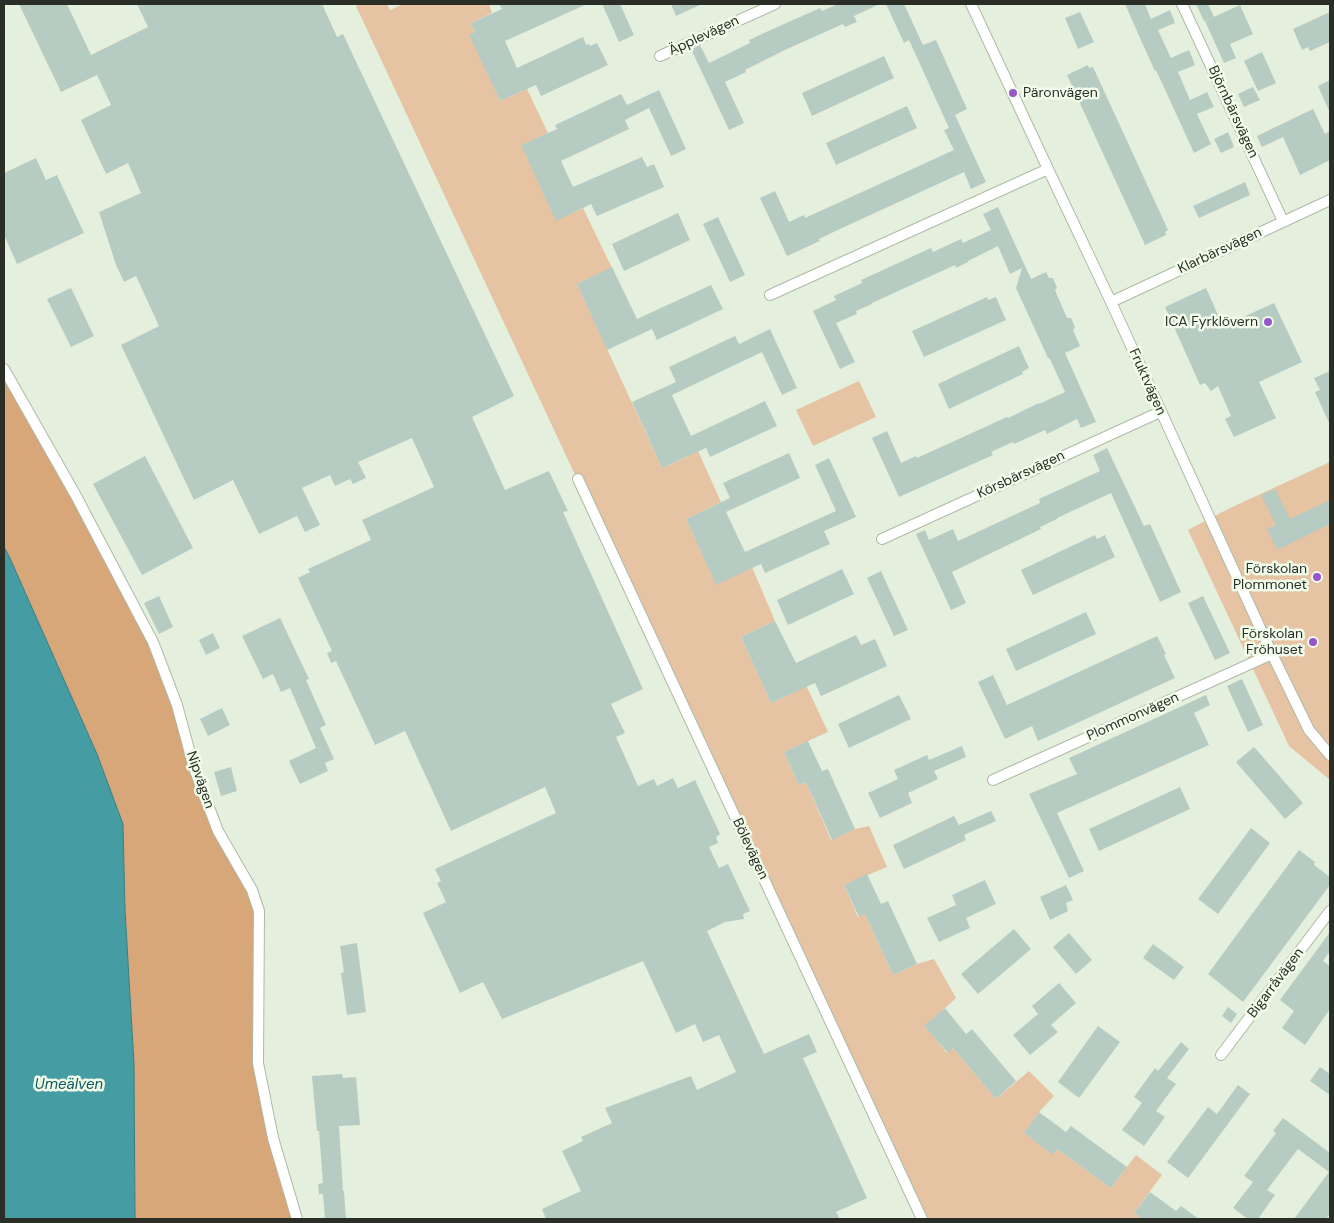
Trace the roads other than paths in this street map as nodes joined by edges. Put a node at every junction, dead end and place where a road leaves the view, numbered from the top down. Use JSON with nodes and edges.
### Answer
{"nodes":[{"id":1,"x":775,"y":4,"type":"edge"},
{"id":2,"x":971,"y":4,"type":"edge"},
{"id":3,"x":1182,"y":4,"type":"edge"},
{"id":4,"x":660,"y":56,"type":"dead end"},
{"id":5,"x":1048,"y":170,"type":"junction"},
{"id":6,"x":1330,"y":200,"type":"edge"},
{"id":7,"x":1283,"y":221,"type":"junction"},
{"id":8,"x":770,"y":295,"type":"dead end"},
{"id":9,"x":1111,"y":302,"type":"junction"},
{"id":10,"x":4,"y":369,"type":"edge"},
{"id":11,"x":1160,"y":412,"type":"junction"},
{"id":12,"x":578,"y":479,"type":"dead end"},
{"id":13,"x":882,"y":539,"type":"dead end"},
{"id":14,"x":1272,"y":654,"type":"junction"},
{"id":15,"x":1330,"y":755,"type":"edge"},
{"id":16,"x":993,"y":780,"type":"dead end"},
{"id":17,"x":1330,"y":911,"type":"edge"},
{"id":18,"x":1222,"y":1055,"type":"dead end"},
{"id":19,"x":297,"y":1219,"type":"edge"},
{"id":20,"x":922,"y":1219,"type":"edge"}],
"edges":[{"from":1,"to":4,"type":"street","name":"Äpplevägen"},
{"from":2,"to":5,"type":"street","name":"Fruktvägen"},
{"from":3,"to":7,"type":"street","name":"Björnbärsvägen"},
{"from":5,"to":8,"type":"street"},
{"from":5,"to":9,"type":"street","name":"Fruktvägen"},
{"from":6,"to":7,"type":"street","name":"Klarbärsvägen"},
{"from":7,"to":9,"type":"street","name":"Klarbärsvägen"},
{"from":9,"to":11,"type":"street","name":"Fruktvägen"},
{"from":10,"to":19,"type":"street","name":"Nipvägen"},
{"from":11,"to":13,"type":"street","name":"Körsbärsvägen"},
{"from":11,"to":14,"type":"street","name":"Fruktvägen"},
{"from":12,"to":20,"type":"street","name":"Bölevägen"},
{"from":14,"to":15,"type":"street","name":"Fruktvägen"},
{"from":14,"to":16,"type":"street","name":"Plommonvägen"},
{"from":17,"to":18,"type":"street","name":"Bigarråvägen"}]}
